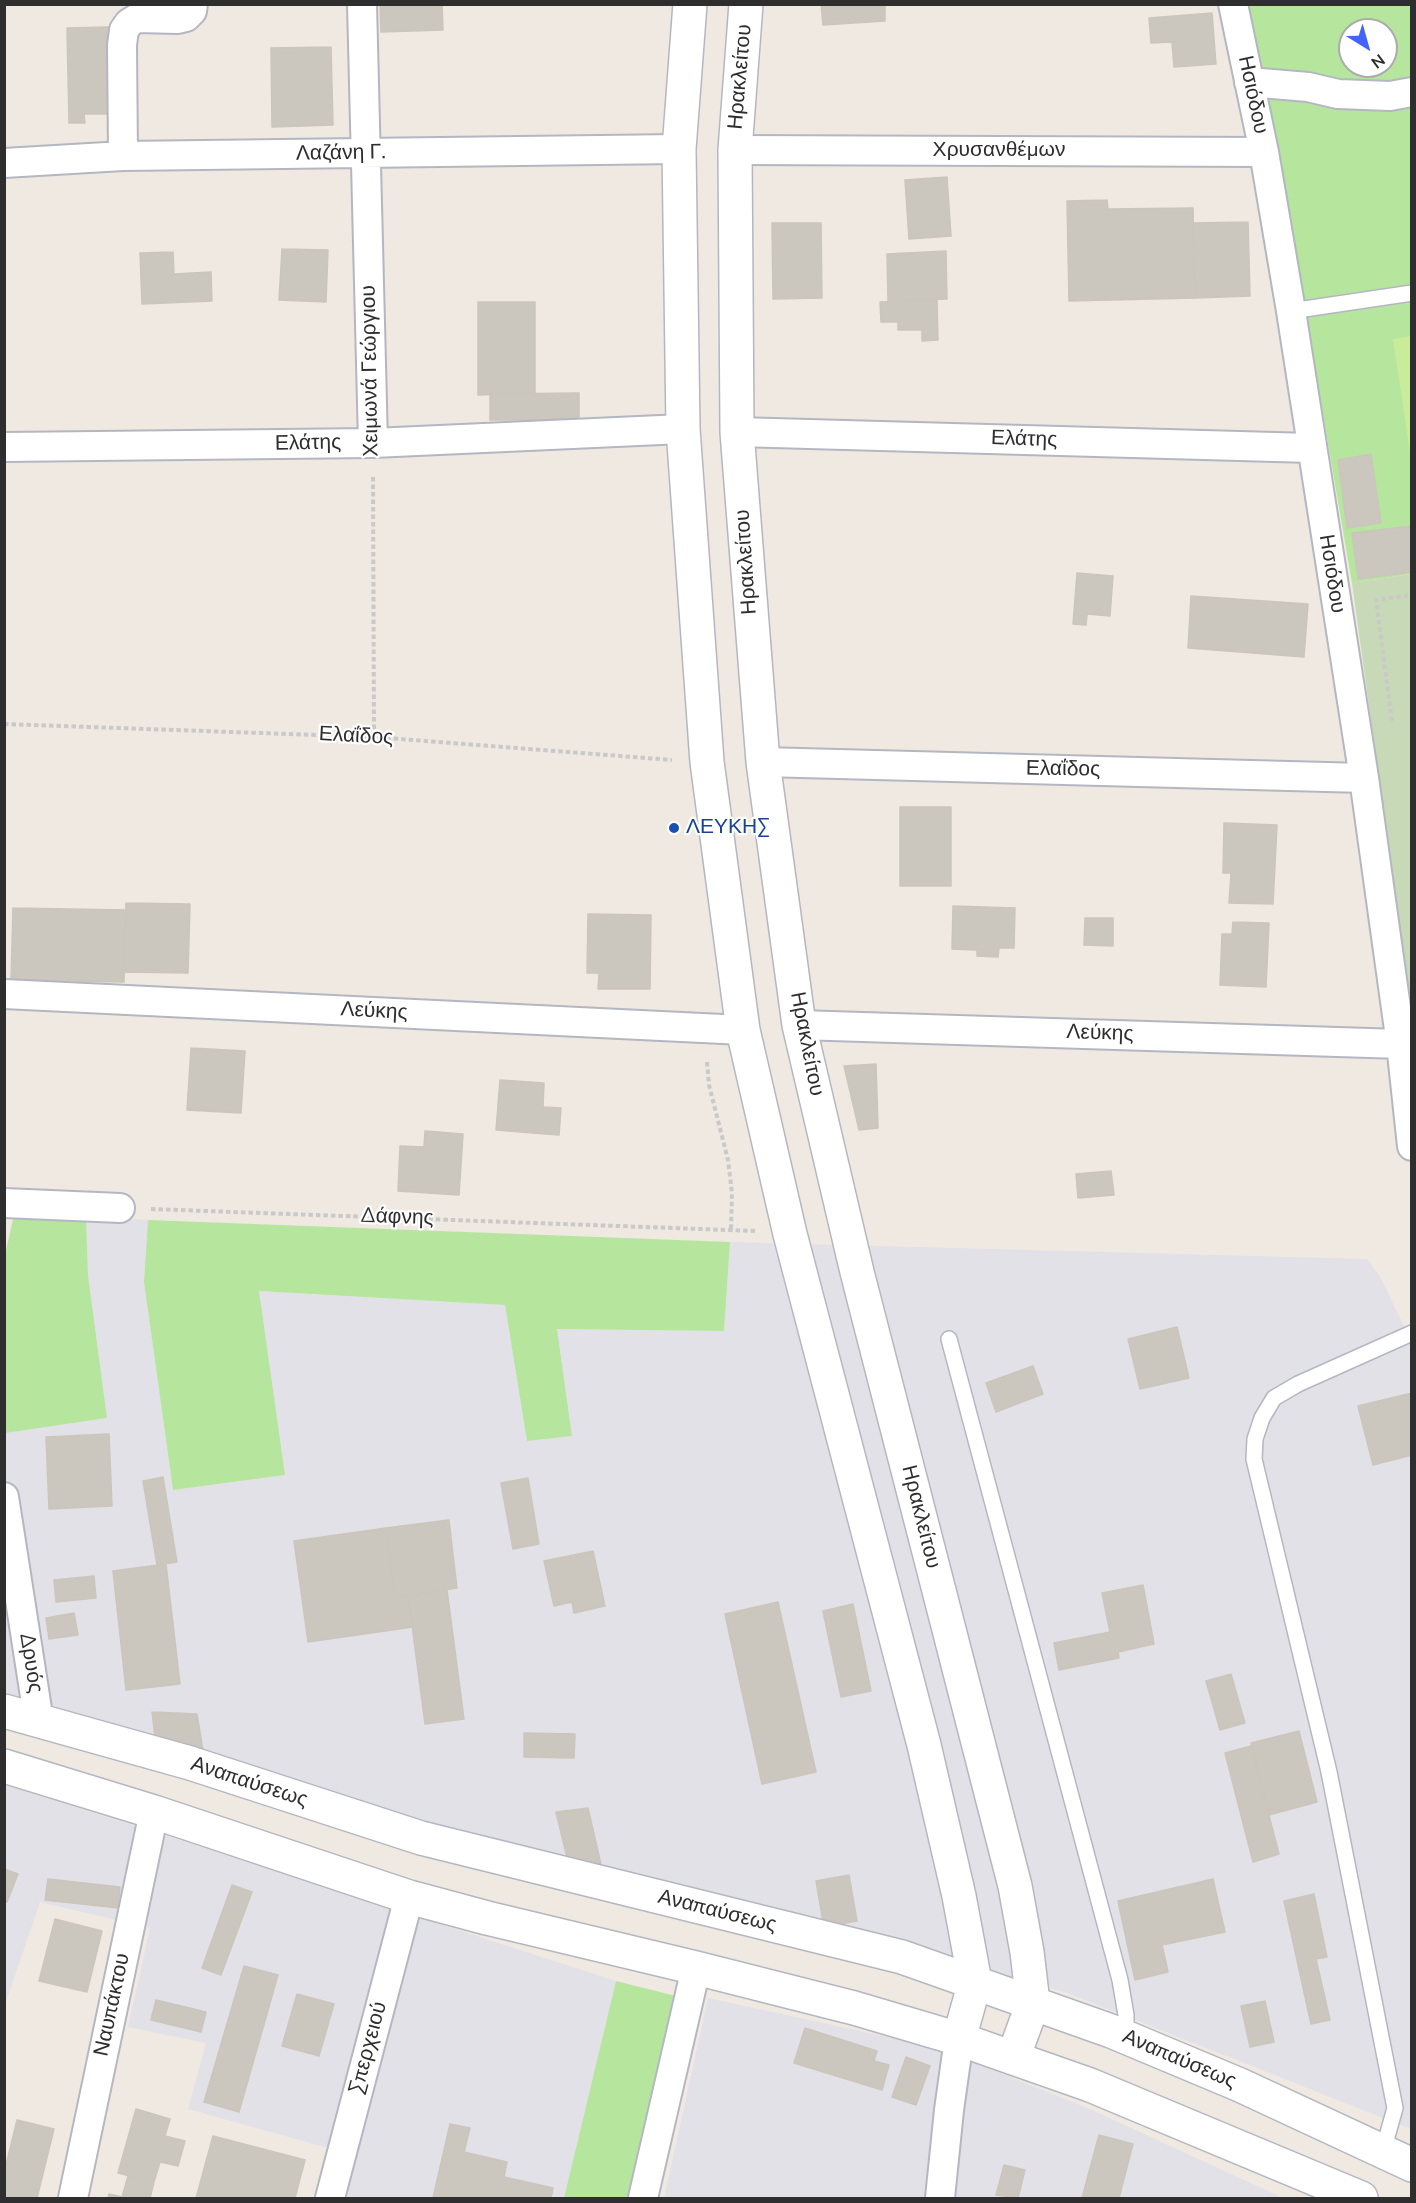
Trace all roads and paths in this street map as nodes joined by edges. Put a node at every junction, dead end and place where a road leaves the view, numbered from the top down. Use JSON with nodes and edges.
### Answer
{"nodes":[{"id":1,"x":193,"y":4,"type":"edge"},
{"id":2,"x":362,"y":4,"type":"edge"},
{"id":3,"x":690,"y":4,"type":"edge"},
{"id":4,"x":746,"y":4,"type":"edge"},
{"id":5,"x":1233,"y":4,"type":"edge"},
{"id":6,"x":1249,"y":82,"type":"junction"},
{"id":7,"x":1412,"y":92,"type":"edge"},
{"id":8,"x":679,"y":149,"type":"junction"},
{"id":9,"x":735,"y":150,"type":"junction"},
{"id":10,"x":1264,"y":152,"type":"junction"},
{"id":11,"x":367,"y":154,"type":"junction"},
{"id":12,"x":123,"y":156,"type":"junction"},
{"id":13,"x":4,"y":163,"type":"edge"},
{"id":14,"x":1412,"y":293,"type":"edge"},
{"id":15,"x":1291,"y":311,"type":"junction"},
{"id":16,"x":683,"y":429,"type":"junction"},
{"id":17,"x":737,"y":432,"type":"junction"},
{"id":18,"x":373,"y":443,"type":"junction"},
{"id":19,"x":4,"y":447,"type":"edge"},
{"id":20,"x":1311,"y":448,"type":"junction"},
{"id":21,"x":1412,"y":595,"type":"edge"},
{"id":22,"x":1376,"y":600,"type":"dead end"},
{"id":23,"x":4,"y":723,"type":"edge"},
{"id":24,"x":374,"y":737,"type":"junction"},
{"id":25,"x":706,"y":762,"type":"junction"},
{"id":26,"x":763,"y":762,"type":"junction"},
{"id":27,"x":1364,"y":778,"type":"junction"},
{"id":28,"x":4,"y":994,"type":"edge"},
{"id":29,"x":799,"y":1025,"type":"junction"},
{"id":30,"x":704,"y":1028,"type":"junction"},
{"id":31,"x":743,"y":1030,"type":"junction"},
{"id":32,"x":1401,"y":1044,"type":"junction"},
{"id":33,"x":1412,"y":1146,"type":"edge"},
{"id":34,"x":4,"y":1203,"type":"edge"},
{"id":35,"x":120,"y":1208,"type":"joint"},
{"id":36,"x":731,"y":1229,"type":"junction"},
{"id":37,"x":790,"y":1234,"type":"junction"},
{"id":38,"x":1412,"y":1333,"type":"edge"},
{"id":39,"x":949,"y":1340,"type":"dead end"},
{"id":40,"x":4,"y":1497,"type":"edge"},
{"id":41,"x":4,"y":1711,"type":"edge"},
{"id":42,"x":39,"y":1722,"type":"junction"},
{"id":43,"x":4,"y":1766,"type":"edge"},
{"id":44,"x":154,"y":1812,"type":"junction"},
{"id":45,"x":409,"y":1897,"type":"junction"},
{"id":46,"x":696,"y":1968,"type":"junction"},
{"id":47,"x":975,"y":1982,"type":"junction"},
{"id":48,"x":1033,"y":2003,"type":"junction"},
{"id":49,"x":1126,"y":2038,"type":"junction"},
{"id":50,"x":959,"y":2039,"type":"junction"},
{"id":51,"x":1013,"y":2058,"type":"junction"},
{"id":52,"x":1397,"y":2158,"type":"edge"},
{"id":53,"x":73,"y":2199,"type":"edge"},
{"id":54,"x":330,"y":2199,"type":"edge"},
{"id":55,"x":643,"y":2199,"type":"edge"},
{"id":56,"x":940,"y":2199,"type":"edge"},
{"id":57,"x":1361,"y":2199,"type":"edge"}],
"edges":[{"from":1,"to":12,"type":"street"},
{"from":2,"to":11,"type":"street","name":"Χειμωνά Γεώργιου"},
{"from":3,"to":8,"type":"main road"},
{"from":4,"to":9,"type":"main road","name":"Ηρακλείτου"},
{"from":5,"to":6,"type":"street","name":"Ησιόδου"},
{"from":6,"to":7,"type":"street"},
{"from":6,"to":10,"type":"street","name":"Ησιόδου"},
{"from":8,"to":11,"type":"street","name":"Λαζάνη Γ."},
{"from":8,"to":16,"type":"main road"},
{"from":9,"to":10,"type":"street","name":"Χρυσανθέμων"},
{"from":9,"to":17,"type":"main road","name":"Ηρακλείτου"},
{"from":10,"to":15,"type":"street","name":"Ησιόδου"},
{"from":11,"to":12,"type":"street","name":"Λαζάνη Γ."},
{"from":11,"to":18,"type":"street","name":"Χειμωνά Γεώργιου"},
{"from":12,"to":13,"type":"street","name":"Λαζάνη Γ."},
{"from":14,"to":15,"type":"lane"},
{"from":15,"to":20,"type":"street","name":"Ησιόδου"},
{"from":16,"to":18,"type":"street","name":"Ελάτης"},
{"from":16,"to":25,"type":"main road"},
{"from":17,"to":20,"type":"street","name":"Ελάτης"},
{"from":17,"to":26,"type":"main road","name":"Ηρακλείτου"},
{"from":18,"to":19,"type":"street","name":"Ελάτης"},
{"from":18,"to":24,"type":"path","name":"Χειμωνά Γεώργιου"},
{"from":20,"to":27,"type":"street","name":"Ησιόδου"},
{"from":21,"to":22,"type":"path"},
{"from":23,"to":24,"type":"path","name":"Ελαΐδος"},
{"from":24,"to":25,"type":"path","name":"Ελαΐδος"},
{"from":25,"to":31,"type":"main road"},
{"from":26,"to":27,"type":"street","name":"Ελαΐδος"},
{"from":26,"to":29,"type":"main road","name":"Ηρακλείτου"},
{"from":27,"to":32,"type":"street","name":"Ησιόδου"},
{"from":28,"to":30,"type":"street","name":"Λεύκης"},
{"from":29,"to":32,"type":"street","name":"Λεύκης"},
{"from":29,"to":48,"type":"main road","name":"Ηρακλείτου"},
{"from":30,"to":31,"type":"street","name":"Λεύκης"},
{"from":30,"to":36,"type":"path"},
{"from":31,"to":37,"type":"main road"},
{"from":32,"to":33,"type":"street","name":"Ησιόδου"},
{"from":34,"to":35,"type":"street"},
{"from":35,"to":36,"type":"path","name":"Δάφνης"},
{"from":36,"to":37,"type":"path","name":"Δάφνης"},
{"from":37,"to":47,"type":"main road"},
{"from":38,"to":52,"type":"lane"},
{"from":39,"to":49,"type":"lane"},
{"from":40,"to":42,"type":"street","name":"Δρυός"},
{"from":41,"to":42,"type":"main road","name":"Αναπαύσεως"},
{"from":42,"to":47,"type":"main road","name":"Αναπαύσεως"},
{"from":43,"to":44,"type":"main road"},
{"from":44,"to":45,"type":"main road"},
{"from":44,"to":53,"type":"street","name":"Ναυπάκτου"},
{"from":45,"to":46,"type":"main road"},
{"from":45,"to":54,"type":"street","name":"Σπερχειού"},
{"from":46,"to":50,"type":"main road"},
{"from":46,"to":55,"type":"street"},
{"from":47,"to":48,"type":"main road","name":"Αναπαύσεως"},
{"from":47,"to":50,"type":"main road"},
{"from":48,"to":49,"type":"main road","name":"Αναπαύσεως"},
{"from":48,"to":51,"type":"main road","name":"Ηρακλείτου"},
{"from":49,"to":52,"type":"main road","name":"Αναπαύσεως"},
{"from":50,"to":51,"type":"main road"},
{"from":50,"to":56,"type":"street"},
{"from":51,"to":57,"type":"main road"}]}
